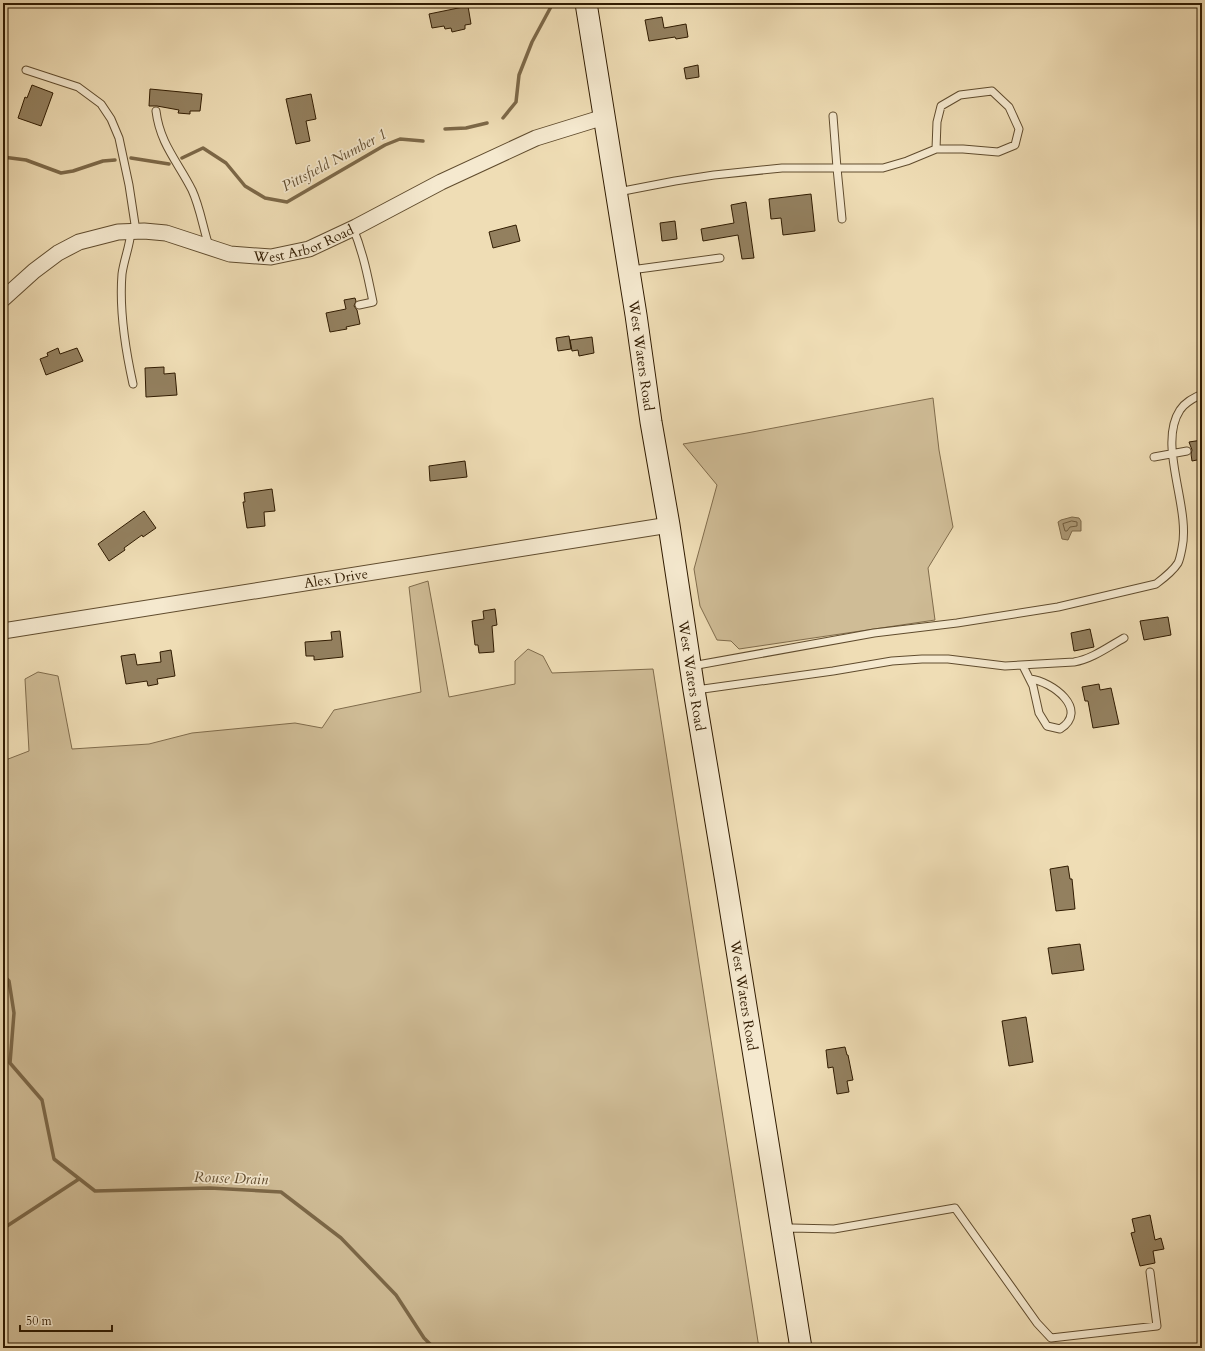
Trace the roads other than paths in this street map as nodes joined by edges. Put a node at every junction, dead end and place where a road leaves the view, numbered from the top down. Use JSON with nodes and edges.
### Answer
{"nodes":[{"id":1,"x":586,"y":3,"type":"edge"},
{"id":2,"x":26,"y":70,"type":"dead end"},
{"id":3,"x":156,"y":111,"type":"dead end"},
{"id":4,"x":833,"y":116,"type":"dead end"},
{"id":5,"x":604,"y":117,"type":"junction"},
{"id":6,"x":936,"y":149,"type":"junction"},
{"id":7,"x":837,"y":168,"type":"junction"},
{"id":8,"x":616,"y":192,"type":"junction"},
{"id":9,"x":842,"y":219,"type":"dead end"},
{"id":10,"x":353,"y":228,"type":"junction"},
{"id":11,"x":134,"y":231,"type":"junction"},
{"id":12,"x":209,"y":247,"type":"junction"},
{"id":13,"x":720,"y":258,"type":"dead end"},
{"id":14,"x":629,"y":270,"type":"junction"},
{"id":15,"x":3,"y":299,"type":"edge"},
{"id":16,"x":359,"y":305,"type":"dead end"},
{"id":17,"x":133,"y":384,"type":"dead end"},
{"id":18,"x":1202,"y":394,"type":"edge"},
{"id":19,"x":1187,"y":451,"type":"dead end"},
{"id":20,"x":1173,"y":453,"type":"junction"},
{"id":21,"x":1154,"y":457,"type":"dead end"},
{"id":22,"x":668,"y":525,"type":"junction"},
{"id":23,"x":3,"y":631,"type":"edge"},
{"id":24,"x":1124,"y":638,"type":"dead end"},
{"id":25,"x":690,"y":666,"type":"junction"},
{"id":26,"x":1023,"y":666,"type":"junction"},
{"id":27,"x":1030,"y":679,"type":"junction"},
{"id":28,"x":694,"y":690,"type":"junction"},
{"id":29,"x":782,"y":1230,"type":"junction"},
{"id":30,"x":1150,"y":1272,"type":"dead end"},
{"id":31,"x":801,"y":1348,"type":"edge"}],
"edges":[{"from":1,"to":5,"type":"street","name":"West Waters Road"},
{"from":2,"to":11,"type":"lane"},
{"from":3,"to":12,"type":"lane"},
{"from":4,"to":7,"type":"lane"},
{"from":5,"to":8,"type":"street","name":"West Waters Road"},
{"from":5,"to":10,"type":"street","name":"West Arbor Road"},
{"from":6,"to":6,"type":"lane"},
{"from":6,"to":7,"type":"lane"},
{"from":7,"to":8,"type":"lane"},
{"from":7,"to":9,"type":"lane"},
{"from":8,"to":14,"type":"street","name":"West Waters Road"},
{"from":10,"to":12,"type":"street","name":"West Arbor Road"},
{"from":10,"to":16,"type":"lane"},
{"from":11,"to":12,"type":"street","name":"West Arbor Road"},
{"from":11,"to":15,"type":"street","name":"West Arbor Road"},
{"from":11,"to":17,"type":"lane"},
{"from":13,"to":14,"type":"lane"},
{"from":14,"to":22,"type":"street","name":"West Waters Road"},
{"from":18,"to":20,"type":"lane"},
{"from":19,"to":20,"type":"lane"},
{"from":20,"to":21,"type":"lane"},
{"from":20,"to":25,"type":"lane"},
{"from":22,"to":23,"type":"street","name":"Alex Drive"},
{"from":22,"to":25,"type":"street","name":"West Waters Road"},
{"from":24,"to":26,"type":"lane"},
{"from":25,"to":28,"type":"street","name":"West Waters Road"},
{"from":26,"to":27,"type":"lane"},
{"from":26,"to":28,"type":"lane"},
{"from":27,"to":27,"type":"lane"},
{"from":28,"to":29,"type":"street","name":"West Waters Road"},
{"from":29,"to":30,"type":"lane"},
{"from":29,"to":31,"type":"street","name":"West Waters Road"}]}
